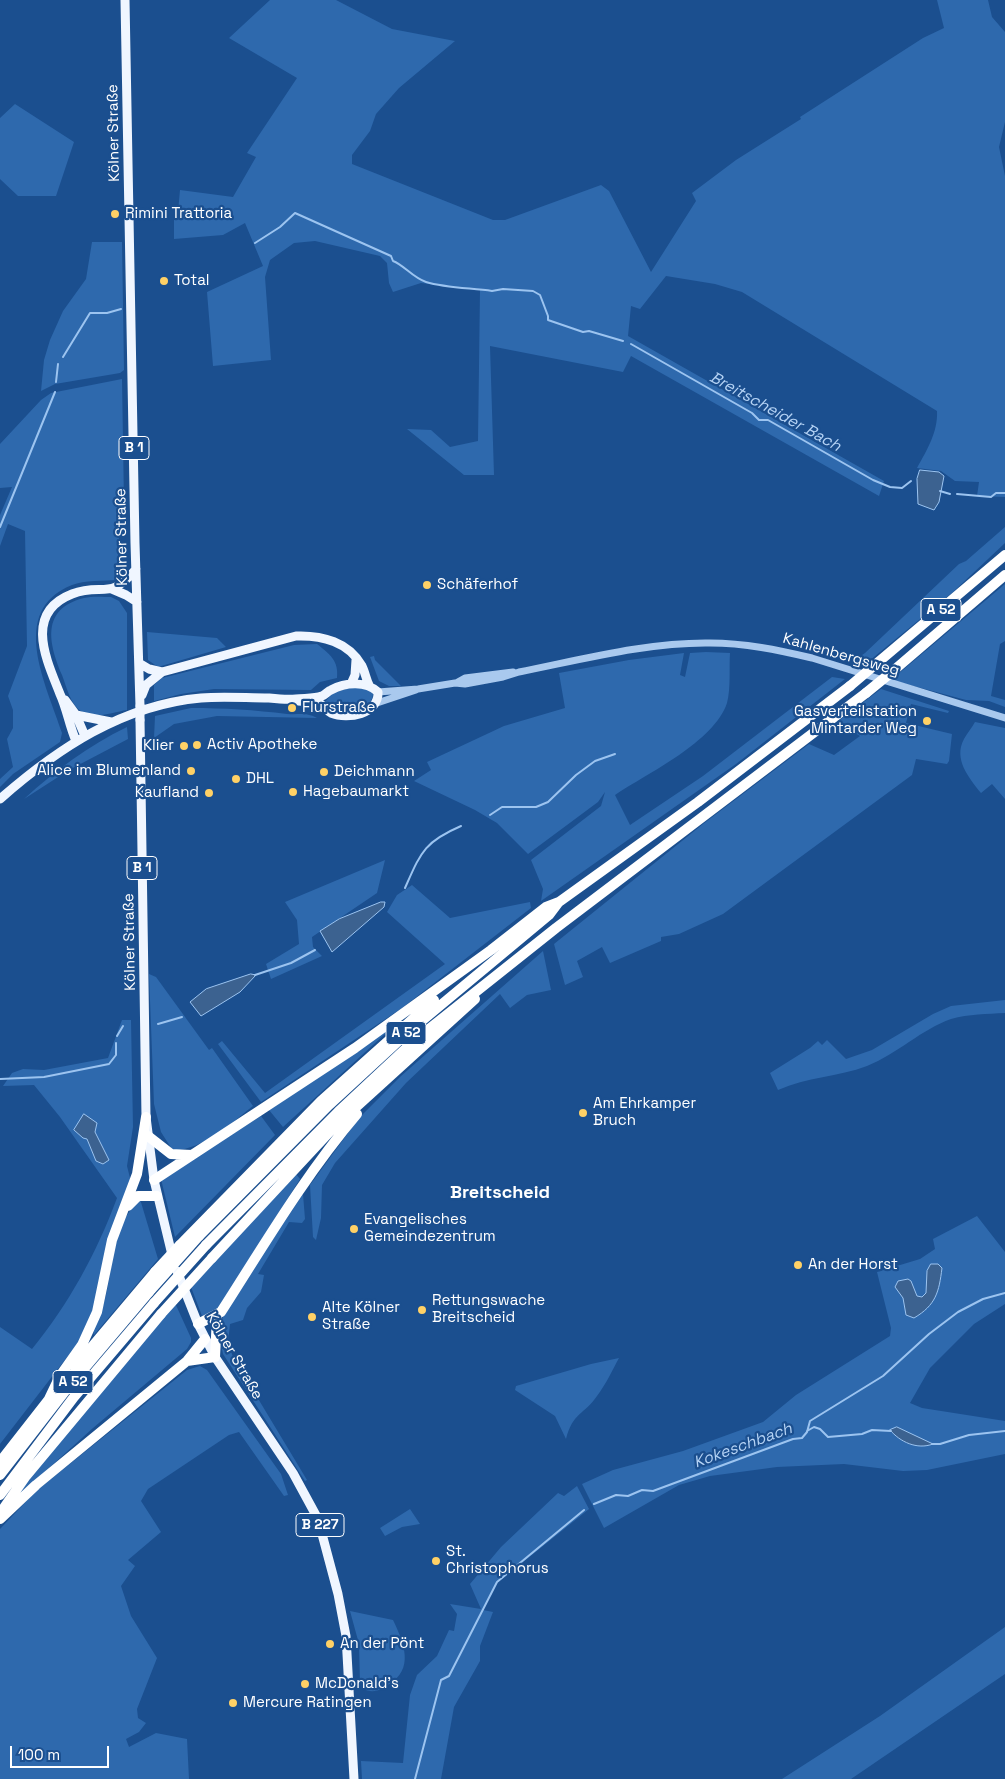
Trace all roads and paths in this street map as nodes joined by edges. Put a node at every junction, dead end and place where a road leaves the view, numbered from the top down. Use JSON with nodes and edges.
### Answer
{"nodes":[{"id":1,"x":126,"y":0,"type":"edge"},
{"id":2,"x":1005,"y":555,"type":"edge"},
{"id":3,"x":136,"y":569,"type":"junction"},
{"id":4,"x":1005,"y":575,"type":"edge"},
{"id":5,"x":112,"y":589,"type":"junction"},
{"id":6,"x":137,"y":602,"type":"junction"},
{"id":7,"x":356,"y":660,"type":"junction"},
{"id":8,"x":138,"y":663,"type":"junction"},
{"id":9,"x":162,"y":672,"type":"junction"},
{"id":10,"x":350,"y":684,"type":"junction"},
{"id":11,"x":369,"y":685,"type":"junction"},
{"id":12,"x":418,"y":689,"type":"junction"},
{"id":13,"x":378,"y":692,"type":"junction"},
{"id":14,"x":61,"y":696,"type":"junction"},
{"id":15,"x":324,"y":696,"type":"junction"},
{"id":16,"x":294,"y":700,"type":"junction"},
{"id":17,"x":377,"y":703,"type":"junction"},
{"id":18,"x":140,"y":706,"type":"junction"},
{"id":19,"x":322,"y":706,"type":"junction"},
{"id":20,"x":76,"y":715,"type":"junction"},
{"id":21,"x":1005,"y":718,"type":"edge"},
{"id":22,"x":111,"y":722,"type":"junction"},
{"id":23,"x":85,"y":736,"type":"junction"},
{"id":24,"x":76,"y":741,"type":"junction"},
{"id":25,"x":0,"y":799,"type":"edge"},
{"id":26,"x":526,"y":927,"type":"junction"},
{"id":27,"x":531,"y":948,"type":"junction"},
{"id":28,"x":491,"y":950,"type":"junction"},
{"id":29,"x":376,"y":1091,"type":"junction"},
{"id":30,"x":146,"y":1117,"type":"junction"},
{"id":31,"x":148,"y":1136,"type":"junction"},
{"id":32,"x":285,"y":1142,"type":"junction"},
{"id":33,"x":192,"y":1154,"type":"junction"},
{"id":34,"x":296,"y":1160,"type":"junction"},
{"id":35,"x":154,"y":1180,"type":"junction"},
{"id":36,"x":157,"y":1196,"type":"junction"},
{"id":37,"x":122,"y":1216,"type":"junction"},
{"id":38,"x":217,"y":1316,"type":"junction"},
{"id":39,"x":198,"y":1324,"type":"junction"},
{"id":40,"x":205,"y":1339,"type":"junction"},
{"id":41,"x":215,"y":1357,"type":"junction"},
{"id":42,"x":187,"y":1361,"type":"junction"},
{"id":43,"x":49,"y":1398,"type":"junction"},
{"id":44,"x":0,"y":1462,"type":"edge"},
{"id":45,"x":0,"y":1475,"type":"edge"},
{"id":46,"x":0,"y":1495,"type":"edge"},
{"id":47,"x":0,"y":1513,"type":"edge"},
{"id":48,"x":0,"y":1519,"type":"edge"},
{"id":49,"x":354,"y":1779,"type":"edge"}],
"edges":[{"from":1,"to":3,"type":"main road","name":"Kölner Straße","number":"B 1"},
{"from":2,"to":26,"type":"highway","number":"A 52","bridge":true},
{"from":3,"to":5,"type":"main road"},
{"from":3,"to":6,"type":"main road","name":"Kölner Straße","number":"B 1"},
{"from":4,"to":27,"type":"highway","number":"A 52","bridge":true},
{"from":5,"to":6,"type":"main road"},
{"from":5,"to":14,"type":"main road"},
{"from":6,"to":8,"type":"main road","name":"Kölner Straße","number":"B 1"},
{"from":7,"to":9,"type":"main road"},
{"from":7,"to":10,"type":"main road"},
{"from":7,"to":11,"type":"main road"},
{"from":8,"to":9,"type":"main road"},
{"from":8,"to":18,"type":"main road","name":"Kölner Straße","number":"B 1"},
{"from":9,"to":18,"type":"main road"},
{"from":10,"to":11,"type":"main road","name":"Kahlenbergsweg"},
{"from":10,"to":15,"type":"main road","name":"Kahlenbergsweg"},
{"from":11,"to":13,"type":"main road"},
{"from":12,"to":13,"type":"street","name":"Kahlenbergsweg"},
{"from":12,"to":17,"type":"street","name":"Kahlenbergsweg"},
{"from":12,"to":21,"type":"street","name":"Kahlenbergsweg"},
{"from":13,"to":17,"type":"main road"},
{"from":14,"to":20,"type":"main road"},
{"from":14,"to":24,"type":"main road"},
{"from":15,"to":16,"type":"main road","name":"Kahlenbergsweg"},
{"from":15,"to":19,"type":"main road"},
{"from":16,"to":19,"type":"main road","name":"Kahlenbergsweg"},
{"from":16,"to":22,"type":"main road","name":"Kahlenbergsweg"},
{"from":17,"to":19,"type":"main road","name":"Kahlenbergsweg"},
{"from":18,"to":30,"type":"main road","name":"Kölner Straße","number":"B 1","bridge":true},
{"from":20,"to":22,"type":"main road"},
{"from":20,"to":23,"type":"main road"},
{"from":22,"to":23,"type":"main road","name":"Kahlenbergsweg"},
{"from":23,"to":24,"type":"main road","name":"Kahlenbergsweg"},
{"from":24,"to":25,"type":"main road","name":"Kahlenbergsweg"},
{"from":26,"to":28,"type":"highway"},
{"from":26,"to":32,"type":"highway","number":"A 52"},
{"from":27,"to":29,"type":"highway"},
{"from":27,"to":34,"type":"highway","number":"A 52"},
{"from":28,"to":32,"type":"highway"},
{"from":28,"to":33,"type":"highway"},
{"from":29,"to":34,"type":"highway"},
{"from":29,"to":38,"type":"highway"},
{"from":30,"to":31,"type":"main road","name":"Kölner Straße","number":"B 1"},
{"from":30,"to":37,"type":"highway"},
{"from":31,"to":33,"type":"highway"},
{"from":31,"to":35,"type":"main road","name":"Kölner Straße","number":"B 1"},
{"from":32,"to":43,"type":"highway","bridge":true},
{"from":32,"to":45,"type":"highway","number":"A 52","bridge":true},
{"from":33,"to":35,"type":"highway"},
{"from":34,"to":46,"type":"highway","number":"A 52","bridge":true},
{"from":34,"to":47,"type":"highway","bridge":true},
{"from":35,"to":36,"type":"main road","name":"Kölner Straße","number":"B 1"},
{"from":36,"to":37,"type":"highway"},
{"from":36,"to":39,"type":"main road","name":"Kölner Straße","number":"B 1"},
{"from":37,"to":43,"type":"highway"},
{"from":38,"to":39,"type":"highway"},
{"from":38,"to":41,"type":"highway"},
{"from":39,"to":40,"type":"main road","name":"Kölner Straße","number":"B 1"},
{"from":40,"to":41,"type":"main road","name":"Kölner Straße","number":"B 227"},
{"from":40,"to":42,"type":"highway"},
{"from":41,"to":42,"type":"highway"},
{"from":41,"to":49,"type":"main road","name":"Kölner Straße","number":"B 227"},
{"from":42,"to":48,"type":"highway"},
{"from":43,"to":44,"type":"highway"}]}
